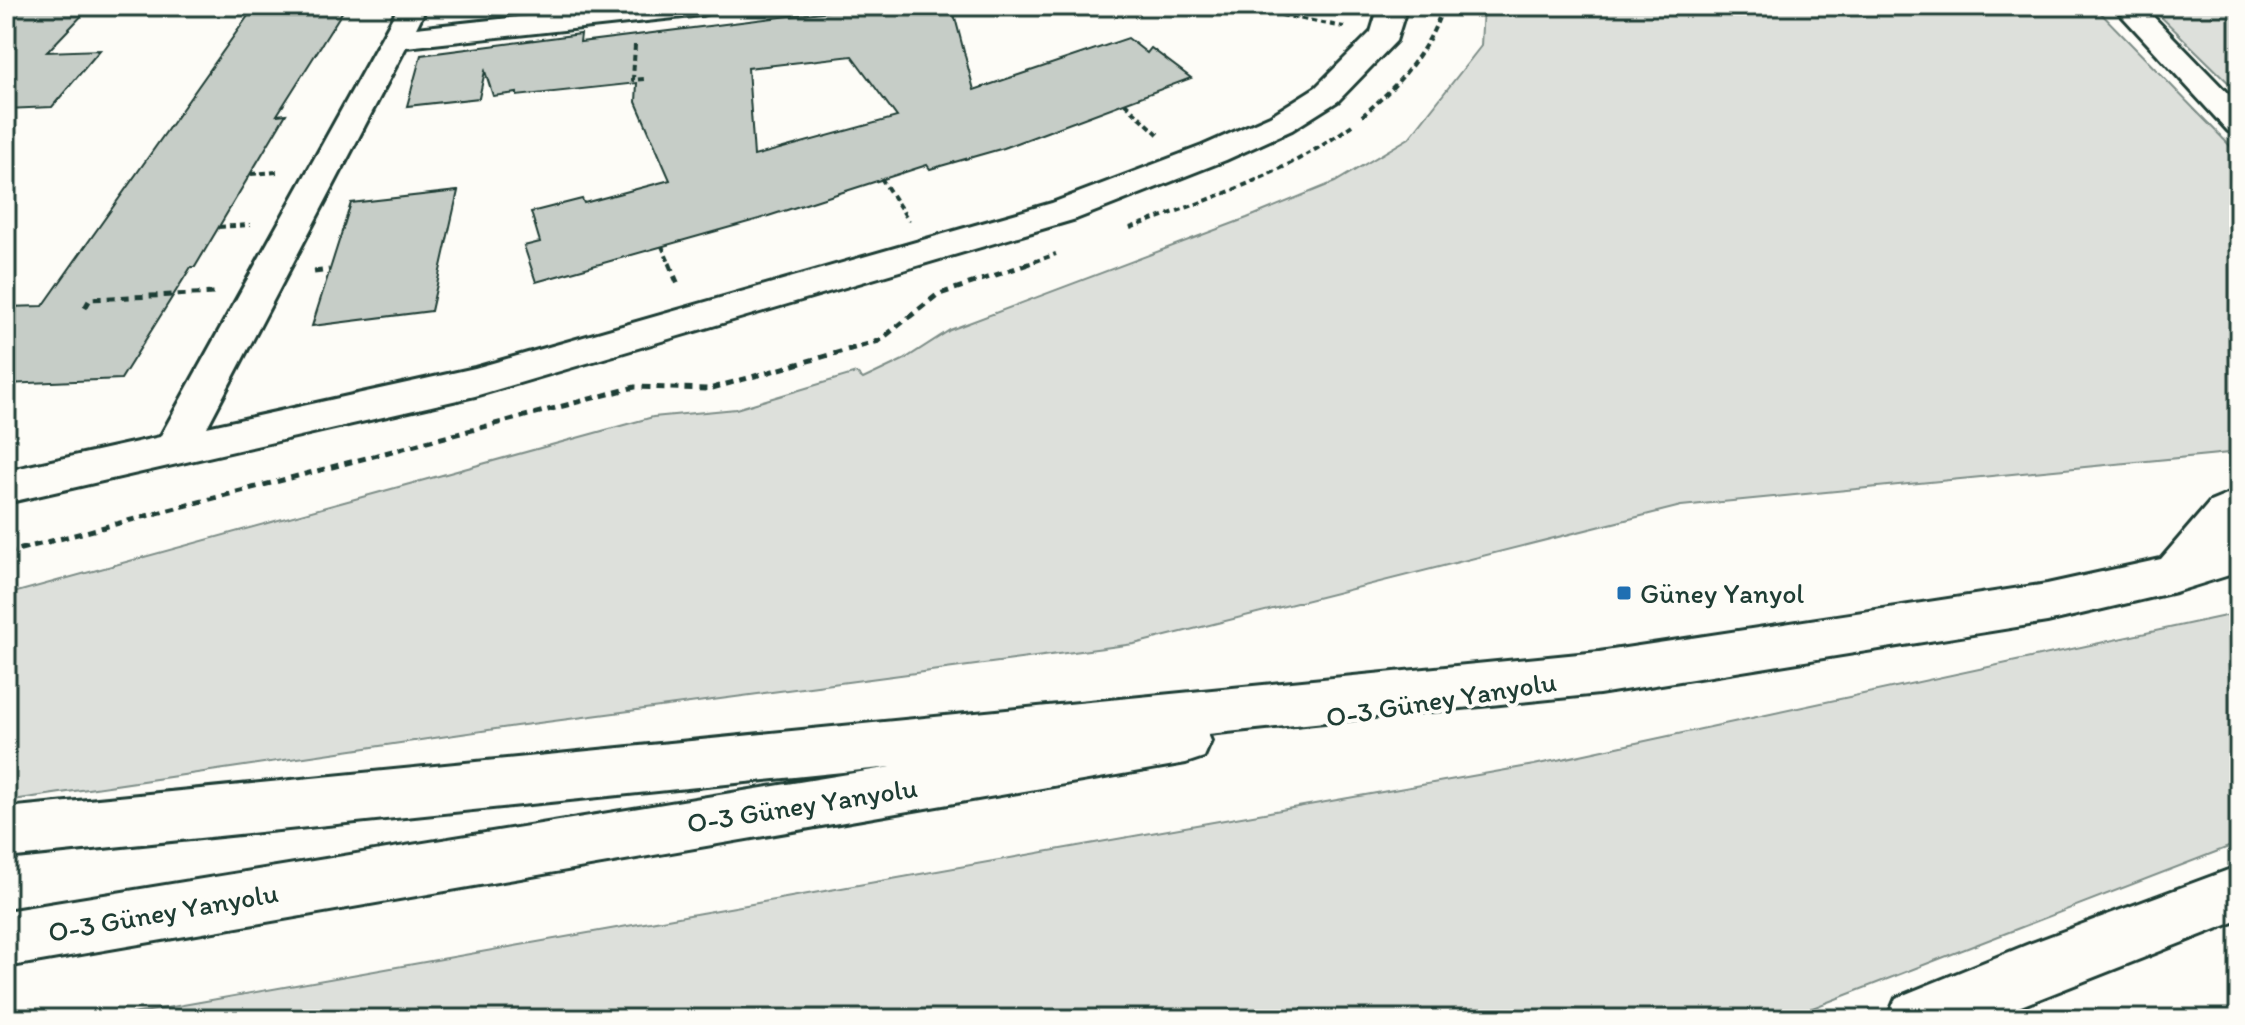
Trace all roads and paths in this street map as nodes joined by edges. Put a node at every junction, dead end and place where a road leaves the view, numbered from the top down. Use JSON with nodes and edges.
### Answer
{"nodes":[{"id":1,"x":413,"y":6,"type":"edge"},
{"id":2,"x":702,"y":6,"type":"edge"},
{"id":3,"x":637,"y":13,"type":"junction"},
{"id":4,"x":1271,"y":13,"type":"dead end"},
{"id":5,"x":2137,"y":16,"type":"edge"},
{"id":6,"x":1389,"y":20,"type":"edge"},
{"id":7,"x":395,"y":39,"type":"junction"},
{"id":8,"x":644,"y":79,"type":"dead end"},
{"id":9,"x":1125,"y":103,"type":"dead end"},
{"id":10,"x":2239,"y":104,"type":"edge"},
{"id":11,"x":2239,"y":124,"type":"edge"},
{"id":12,"x":1188,"y":163,"type":"junction"},
{"id":13,"x":881,"y":178,"type":"dead end"},
{"id":14,"x":928,"y":252,"type":"junction"},
{"id":15,"x":259,"y":291,"type":"junction"},
{"id":16,"x":85,"y":308,"type":"dead end"},
{"id":17,"x":173,"y":452,"type":"junction"},
{"id":18,"x":6,"y":487,"type":"edge"},
{"id":19,"x":2239,"y":507,"type":"edge"},
{"id":20,"x":2239,"y":554,"type":"edge"},
{"id":21,"x":2175,"y":574,"type":"junction"},
{"id":22,"x":1599,"y":673,"type":"junction"},
{"id":23,"x":6,"y":833,"type":"edge"},
{"id":24,"x":2239,"y":893,"type":"edge"},
{"id":25,"x":6,"y":939,"type":"edge"},
{"id":26,"x":1917,"y":1019,"type":"edge"}],
"edges":[{"from":1,"to":7,"type":"main road"},
{"from":2,"to":3,"type":"main road"},
{"from":3,"to":7,"type":"main road"},
{"from":3,"to":8,"type":"path"},
{"from":4,"to":6,"type":"path"},
{"from":5,"to":10,"type":"main road"},
{"from":5,"to":11,"type":"main road"},
{"from":6,"to":12,"type":"main road"},
{"from":7,"to":15,"type":"main road"},
{"from":9,"to":12,"type":"path"},
{"from":12,"to":14,"type":"main road"},
{"from":13,"to":14,"type":"path"},
{"from":14,"to":17,"type":"main road"},
{"from":15,"to":16,"type":"path"},
{"from":15,"to":17,"type":"main road"},
{"from":17,"to":18,"type":"main road"},
{"from":19,"to":21,"type":"main road"},
{"from":20,"to":21,"type":"main road"},
{"from":21,"to":22,"type":"main road"},
{"from":22,"to":23,"type":"main road"},
{"from":22,"to":25,"type":"main road","name":"O-3 Güney Yanyolu"},
{"from":24,"to":26,"type":"main road"}]}
